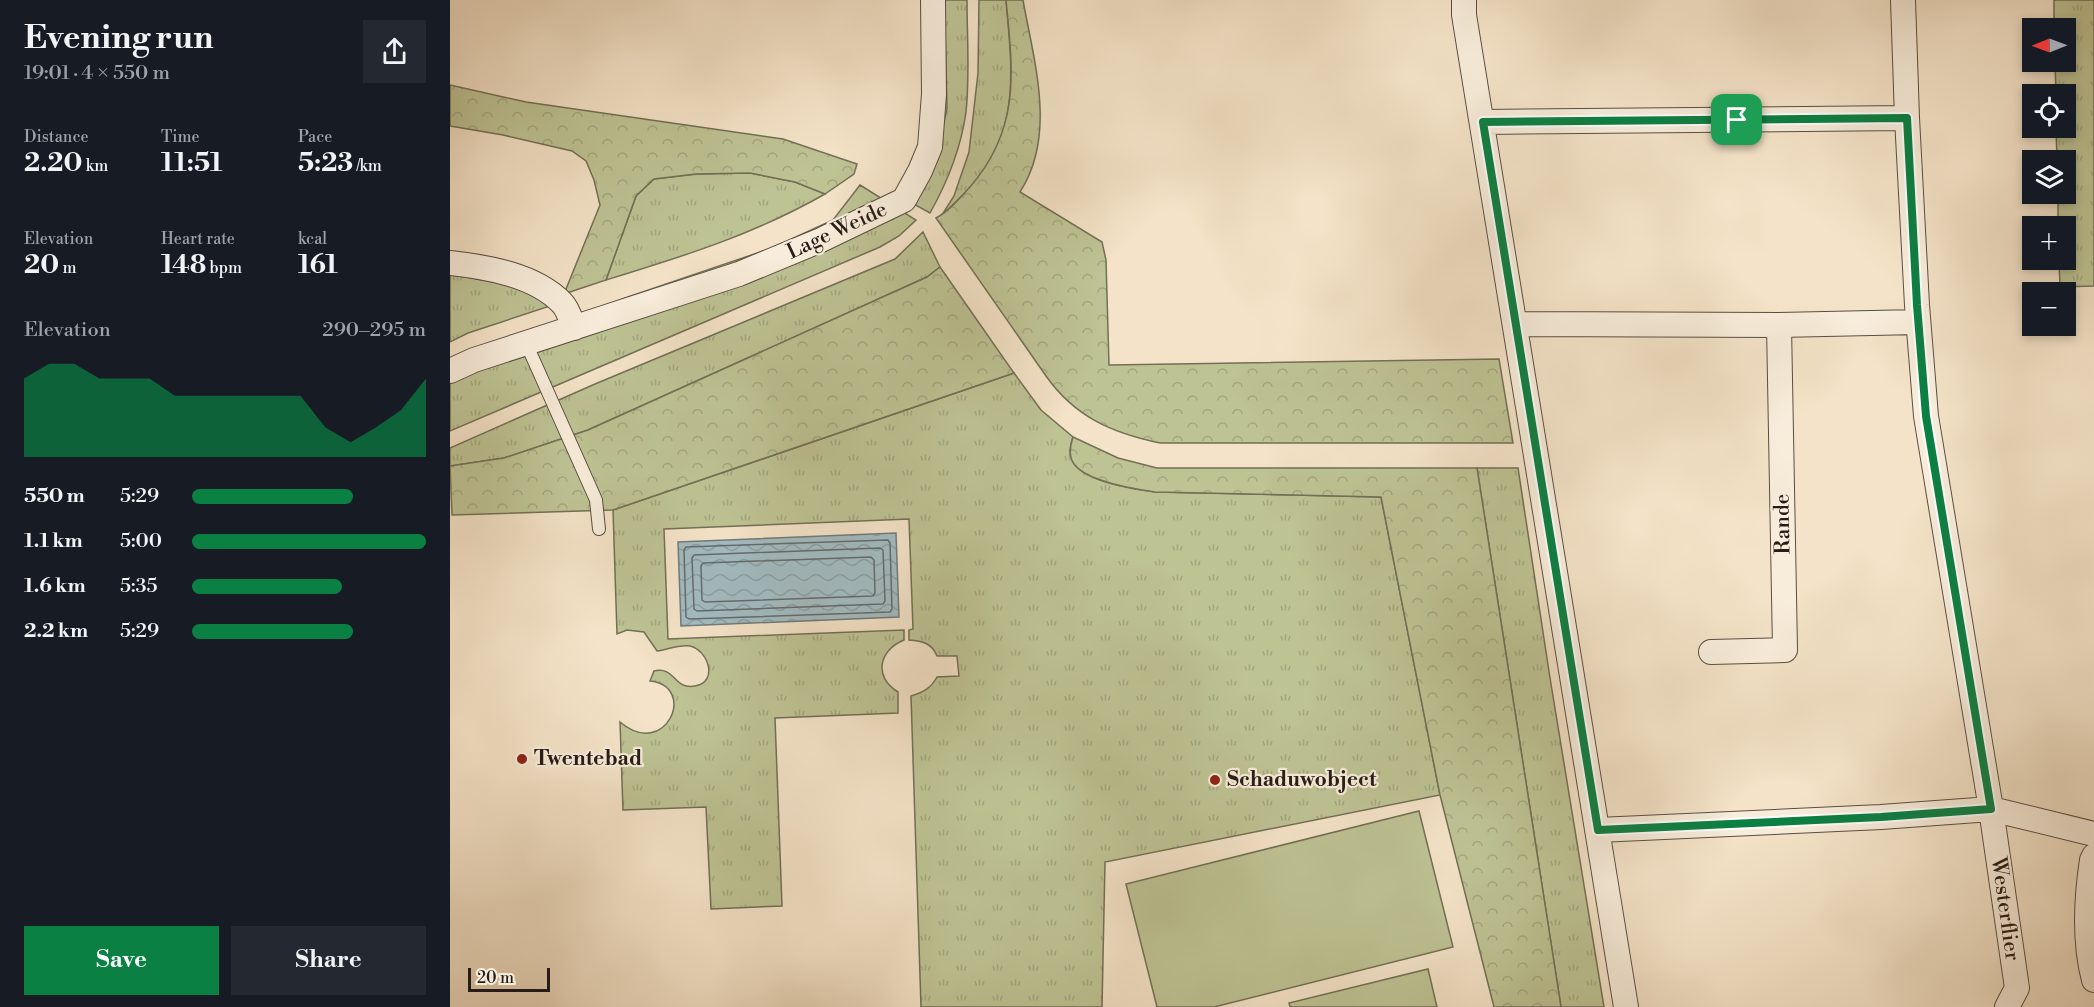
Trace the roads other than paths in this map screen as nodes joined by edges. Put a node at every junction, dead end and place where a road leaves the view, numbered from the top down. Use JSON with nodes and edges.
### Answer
{"nodes":[{"id":1,"x":933,"y":0,"type":"edge"},
{"id":2,"x":1464,"y":0,"type":"edge"},
{"id":3,"x":1903,"y":0,"type":"edge"},
{"id":4,"x":1907,"y":118,"type":"junction"},
{"id":5,"x":1483,"y":122,"type":"junction"},
{"id":6,"x":450,"y":263,"type":"edge"},
{"id":7,"x":1918,"y":322,"type":"junction"},
{"id":8,"x":1515,"y":324,"type":"junction"},
{"id":9,"x":1779,"y":325,"type":"junction"},
{"id":10,"x":574,"y":328,"type":"junction"},
{"id":11,"x":526,"y":343,"type":"junction"},
{"id":12,"x":450,"y":371,"type":"edge"},
{"id":13,"x":599,"y":529,"type":"dead end"},
{"id":14,"x":1711,"y":652,"type":"dead end"},
{"id":15,"x":1991,"y":809,"type":"junction"},
{"id":16,"x":1598,"y":830,"type":"junction"},
{"id":17,"x":2094,"y":834,"type":"edge"},
{"id":18,"x":2094,"y":856,"type":"edge"},
{"id":19,"x":2094,"y":980,"type":"edge"},
{"id":20,"x":1626,"y":1007,"type":"edge"},
{"id":21,"x":2007,"y":1007,"type":"edge"}],
"edges":[{"from":1,"to":10,"type":"street","name":"Lage Weide"},
{"from":2,"to":5,"type":"street"},
{"from":3,"to":4,"type":"street","name":"Westerflier"},
{"from":4,"to":5,"type":"street"},
{"from":4,"to":7,"type":"street","name":"Westerflier"},
{"from":5,"to":8,"type":"street"},
{"from":6,"to":10,"type":"street"},
{"from":7,"to":9,"type":"street"},
{"from":7,"to":15,"type":"street","name":"Westerflier"},
{"from":8,"to":9,"type":"street"},
{"from":8,"to":16,"type":"street"},
{"from":9,"to":14,"type":"street","name":"Rande"},
{"from":10,"to":11,"type":"street","name":"Lage Weide"},
{"from":11,"to":12,"type":"street","name":"Lage Weide"},
{"from":11,"to":13,"type":"lane"},
{"from":15,"to":16,"type":"street"},
{"from":15,"to":17,"type":"street"},
{"from":15,"to":21,"type":"street","name":"Westerflier"},
{"from":16,"to":20,"type":"street"},
{"from":18,"to":19,"type":"street"}]}
